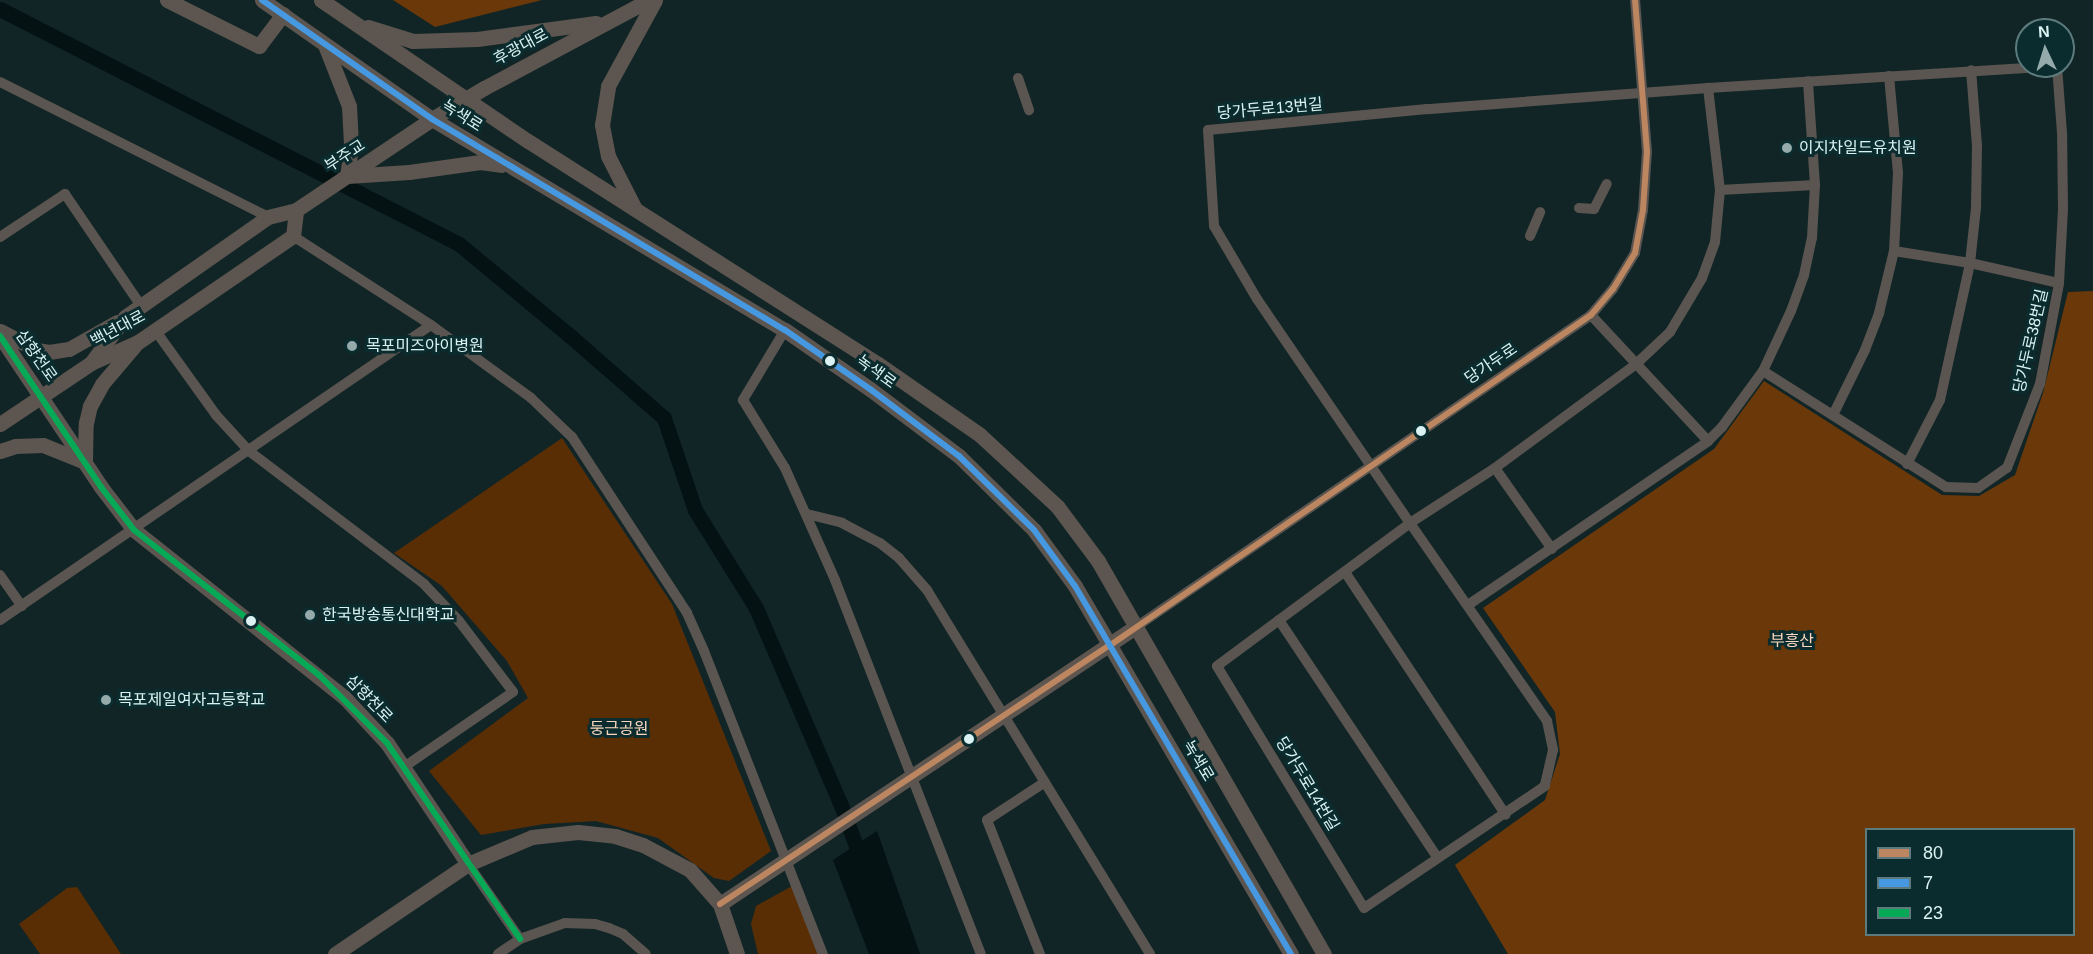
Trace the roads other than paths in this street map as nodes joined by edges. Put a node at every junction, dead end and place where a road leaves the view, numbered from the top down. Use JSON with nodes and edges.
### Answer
{"nodes":[{"id":1,"x":167,"y":0,"type":"edge"},
{"id":2,"x":262,"y":0,"type":"edge"},
{"id":3,"x":321,"y":0,"type":"edge"},
{"id":4,"x":649,"y":0,"type":"edge"},
{"id":5,"x":655,"y":0,"type":"edge"},
{"id":6,"x":1635,"y":0,"type":"edge"},
{"id":7,"x":283,"y":15,"type":"junction"},
{"id":8,"x":608,"y":21,"type":"junction"},
{"id":9,"x":354,"y":23,"type":"junction"},
{"id":10,"x":325,"y":45,"type":"junction"},
{"id":11,"x":2015,"y":68,"type":"edge"},
{"id":12,"x":1971,"y":70,"type":"junction"},
{"id":13,"x":1889,"y":76,"type":"junction"},
{"id":14,"x":1018,"y":78,"type":"dead end"},
{"id":15,"x":2056,"y":78,"type":"edge"},
{"id":16,"x":1808,"y":81,"type":"junction"},
{"id":17,"x":0,"y":82,"type":"edge"},
{"id":18,"x":1708,"y":88,"type":"junction"},
{"id":19,"x":1644,"y":92,"type":"junction"},
{"id":20,"x":468,"y":99,"type":"junction"},
{"id":21,"x":1029,"y":110,"type":"dead end"},
{"id":22,"x":432,"y":119,"type":"junction"},
{"id":23,"x":413,"y":131,"type":"joint"},
{"id":24,"x":510,"y":166,"type":"junction"},
{"id":25,"x":347,"y":176,"type":"junction"},
{"id":26,"x":1607,"y":184,"type":"dead end"},
{"id":27,"x":1815,"y":185,"type":"junction"},
{"id":28,"x":1720,"y":190,"type":"junction"},
{"id":29,"x":1579,"y":208,"type":"dead end"},
{"id":30,"x":635,"y":209,"type":"junction"},
{"id":31,"x":296,"y":210,"type":"junction"},
{"id":32,"x":1540,"y":212,"type":"dead end"},
{"id":33,"x":268,"y":217,"type":"junction"},
{"id":34,"x":293,"y":236,"type":"junction"},
{"id":35,"x":1530,"y":236,"type":"dead end"},
{"id":36,"x":0,"y":237,"type":"edge"},
{"id":37,"x":1893,"y":251,"type":"junction"},
{"id":38,"x":1970,"y":263,"type":"junction"},
{"id":39,"x":2060,"y":283,"type":"junction"},
{"id":40,"x":141,"y":306,"type":"junction"},
{"id":41,"x":1591,"y":315,"type":"junction"},
{"id":42,"x":125,"y":317,"type":"junction"},
{"id":43,"x":431,"y":325,"type":"junction"},
{"id":44,"x":155,"y":330,"type":"junction"},
{"id":45,"x":785,"y":330,"type":"junction"},
{"id":46,"x":0,"y":331,"type":"edge"},
{"id":47,"x":0,"y":336,"type":"edge"},
{"id":48,"x":138,"y":342,"type":"junction"},
{"id":49,"x":91,"y":363,"type":"junction"},
{"id":50,"x":1636,"y":364,"type":"junction"},
{"id":51,"x":1763,"y":371,"type":"junction"},
{"id":52,"x":41,"y":396,"type":"junction"},
{"id":53,"x":1833,"y":415,"type":"junction"},
{"id":54,"x":2,"y":421,"type":"edge"},
{"id":55,"x":1708,"y":441,"type":"junction"},
{"id":56,"x":0,"y":451,"type":"edge"},
{"id":57,"x":249,"y":451,"type":"junction"},
{"id":58,"x":85,"y":462,"type":"junction"},
{"id":59,"x":1369,"y":464,"type":"junction"},
{"id":60,"x":1907,"y":464,"type":"junction"},
{"id":61,"x":1494,"y":468,"type":"junction"},
{"id":62,"x":807,"y":514,"type":"junction"},
{"id":63,"x":1410,"y":523,"type":"junction"},
{"id":64,"x":134,"y":530,"type":"junction"},
{"id":65,"x":1552,"y":549,"type":"junction"},
{"id":66,"x":1345,"y":572,"type":"junction"},
{"id":67,"x":0,"y":574,"type":"edge"},
{"id":68,"x":1468,"y":605,"type":"junction"},
{"id":69,"x":22,"y":606,"type":"junction"},
{"id":70,"x":0,"y":620,"type":"edge"},
{"id":71,"x":1279,"y":620,"type":"junction"},
{"id":72,"x":1136,"y":627,"type":"junction"},
{"id":73,"x":1109,"y":646,"type":"junction"},
{"id":74,"x":1004,"y":716,"type":"junction"},
{"id":75,"x":405,"y":767,"type":"junction"},
{"id":76,"x":905,"y":779,"type":"junction"},
{"id":77,"x":1045,"y":782,"type":"junction"},
{"id":78,"x":1506,"y":815,"type":"junction"},
{"id":79,"x":789,"y":857,"type":"junction"},
{"id":80,"x":1438,"y":858,"type":"junction"},
{"id":81,"x":468,"y":864,"type":"junction"},
{"id":82,"x":720,"y":904,"type":"junction"},
{"id":83,"x":520,"y":939,"type":"junction"},
{"id":84,"x":1146,"y":953,"type":"edge"},
{"id":85,"x":335,"y":954,"type":"edge"},
{"id":86,"x":498,"y":954,"type":"edge"},
{"id":87,"x":646,"y":954,"type":"edge"},
{"id":88,"x":737,"y":954,"type":"edge"},
{"id":89,"x":823,"y":954,"type":"edge"},
{"id":90,"x":981,"y":954,"type":"edge"},
{"id":91,"x":1040,"y":954,"type":"edge"},
{"id":92,"x":1291,"y":954,"type":"edge"},
{"id":93,"x":1324,"y":954,"type":"edge"}],
"edges":[{"from":1,"to":7,"type":"street"},
{"from":2,"to":7,"type":"street","name":"녹색로"},
{"from":3,"to":9,"type":"street","name":"녹색로"},
{"from":4,"to":8,"type":"street","name":"후광대로"},
{"from":5,"to":30,"type":"street"},
{"from":6,"to":19,"type":"street","name":"당가두로"},
{"from":7,"to":10,"type":"street","name":"녹색로"},
{"from":8,"to":9,"type":"street"},
{"from":8,"to":20,"type":"street","name":"후광대로"},
{"from":9,"to":20,"type":"street","name":"녹색로"},
{"from":10,"to":22,"type":"street","name":"녹색로"},
{"from":10,"to":25,"type":"street"},
{"from":11,"to":12,"type":"street","name":"당가두로38번길"},
{"from":12,"to":13,"type":"street","name":"당가두로38번길"},
{"from":12,"to":38,"type":"street"},
{"from":13,"to":16,"type":"street","name":"당가두로38번길"},
{"from":13,"to":37,"type":"street"},
{"from":14,"to":21,"type":"street"},
{"from":15,"to":39,"type":"street","name":"당가두로38번길"},
{"from":16,"to":18,"type":"street","name":"당가두로38번길"},
{"from":16,"to":27,"type":"street"},
{"from":17,"to":33,"type":"street"},
{"from":18,"to":19,"type":"street","name":"당가두로38번길"},
{"from":18,"to":28,"type":"street"},
{"from":19,"to":41,"type":"street","name":"당가두로"},
{"from":19,"to":59,"type":"street","name":"당가두로13번길"},
{"from":20,"to":22,"type":"street","name":"후광대로"},
{"from":20,"to":30,"type":"street","name":"녹색로"},
{"from":22,"to":23,"type":"street","name":"후광대로"},
{"from":22,"to":24,"type":"street","name":"녹색로"},
{"from":23,"to":25,"type":"street","name":"부주교"},
{"from":24,"to":25,"type":"street"},
{"from":24,"to":45,"type":"street","name":"녹색로"},
{"from":25,"to":31,"type":"street","name":"부주교"},
{"from":26,"to":29,"type":"street"},
{"from":27,"to":28,"type":"street"},
{"from":27,"to":51,"type":"street"},
{"from":28,"to":50,"type":"street"},
{"from":30,"to":72,"type":"street","name":"녹색로"},
{"from":31,"to":33,"type":"street","name":"부주교"},
{"from":31,"to":34,"type":"street"},
{"from":32,"to":35,"type":"street"},
{"from":33,"to":40,"type":"street","name":"백년대로"},
{"from":34,"to":43,"type":"street"},
{"from":34,"to":44,"type":"street","name":"백년대로"},
{"from":36,"to":40,"type":"street"},
{"from":37,"to":38,"type":"street","name":"당가두로38번길"},
{"from":37,"to":53,"type":"street"},
{"from":38,"to":39,"type":"street","name":"당가두로38번길"},
{"from":38,"to":60,"type":"street"},
{"from":39,"to":60,"type":"street","name":"당가두로38번길"},
{"from":40,"to":42,"type":"street","name":"백년대로"},
{"from":41,"to":50,"type":"street"},
{"from":41,"to":59,"type":"street","name":"당가두로"},
{"from":42,"to":46,"type":"street"},
{"from":42,"to":49,"type":"street","name":"백년대로"},
{"from":43,"to":57,"type":"street"},
{"from":43,"to":79,"type":"street"},
{"from":44,"to":48,"type":"street","name":"백년대로"},
{"from":44,"to":57,"type":"street"},
{"from":45,"to":62,"type":"street"},
{"from":45,"to":73,"type":"street","name":"녹색로"},
{"from":47,"to":52,"type":"street","name":"삼향천로"},
{"from":48,"to":49,"type":"street","name":"백년대로"},
{"from":48,"to":58,"type":"street"},
{"from":49,"to":52,"type":"street"},
{"from":50,"to":55,"type":"street"},
{"from":50,"to":61,"type":"street"},
{"from":51,"to":53,"type":"street","name":"당가두로38번길"},
{"from":51,"to":55,"type":"street"},
{"from":52,"to":54,"type":"street"},
{"from":52,"to":58,"type":"street","name":"삼향천로"},
{"from":53,"to":60,"type":"street","name":"당가두로38번길"},
{"from":55,"to":65,"type":"street"},
{"from":56,"to":58,"type":"street"},
{"from":57,"to":64,"type":"street"},
{"from":57,"to":75,"type":"street"},
{"from":58,"to":64,"type":"street","name":"삼향천로"},
{"from":59,"to":63,"type":"street"},
{"from":59,"to":72,"type":"street","name":"당가두로"},
{"from":61,"to":63,"type":"street"},
{"from":61,"to":65,"type":"street"},
{"from":62,"to":74,"type":"street"},
{"from":62,"to":76,"type":"street"},
{"from":63,"to":66,"type":"street","name":"당가두로14번길"},
{"from":63,"to":68,"type":"street","name":"당가두로14번길"},
{"from":64,"to":69,"type":"street"},
{"from":64,"to":75,"type":"street","name":"삼향천로"},
{"from":65,"to":68,"type":"street"},
{"from":66,"to":71,"type":"street","name":"당가두로14번길"},
{"from":66,"to":78,"type":"street"},
{"from":67,"to":69,"type":"street"},
{"from":68,"to":78,"type":"street","name":"당가두로14번길"},
{"from":69,"to":70,"type":"street"},
{"from":71,"to":80,"type":"street"},
{"from":71,"to":80,"type":"street","name":"당가두로14번길"},
{"from":72,"to":73,"type":"street"},
{"from":72,"to":93,"type":"street","name":"녹색로"},
{"from":73,"to":74,"type":"street"},
{"from":73,"to":92,"type":"street","name":"녹색로"},
{"from":74,"to":76,"type":"street"},
{"from":74,"to":77,"type":"street"},
{"from":75,"to":81,"type":"street","name":"삼향천로"},
{"from":76,"to":79,"type":"street"},
{"from":76,"to":90,"type":"street"},
{"from":77,"to":84,"type":"street"},
{"from":77,"to":91,"type":"street"},
{"from":78,"to":80,"type":"street","name":"당가두로14번길"},
{"from":79,"to":82,"type":"street"},
{"from":79,"to":89,"type":"street"},
{"from":81,"to":82,"type":"street"},
{"from":81,"to":83,"type":"street"},
{"from":81,"to":85,"type":"street"},
{"from":82,"to":88,"type":"street"},
{"from":83,"to":86,"type":"street"},
{"from":83,"to":87,"type":"street"}]}
